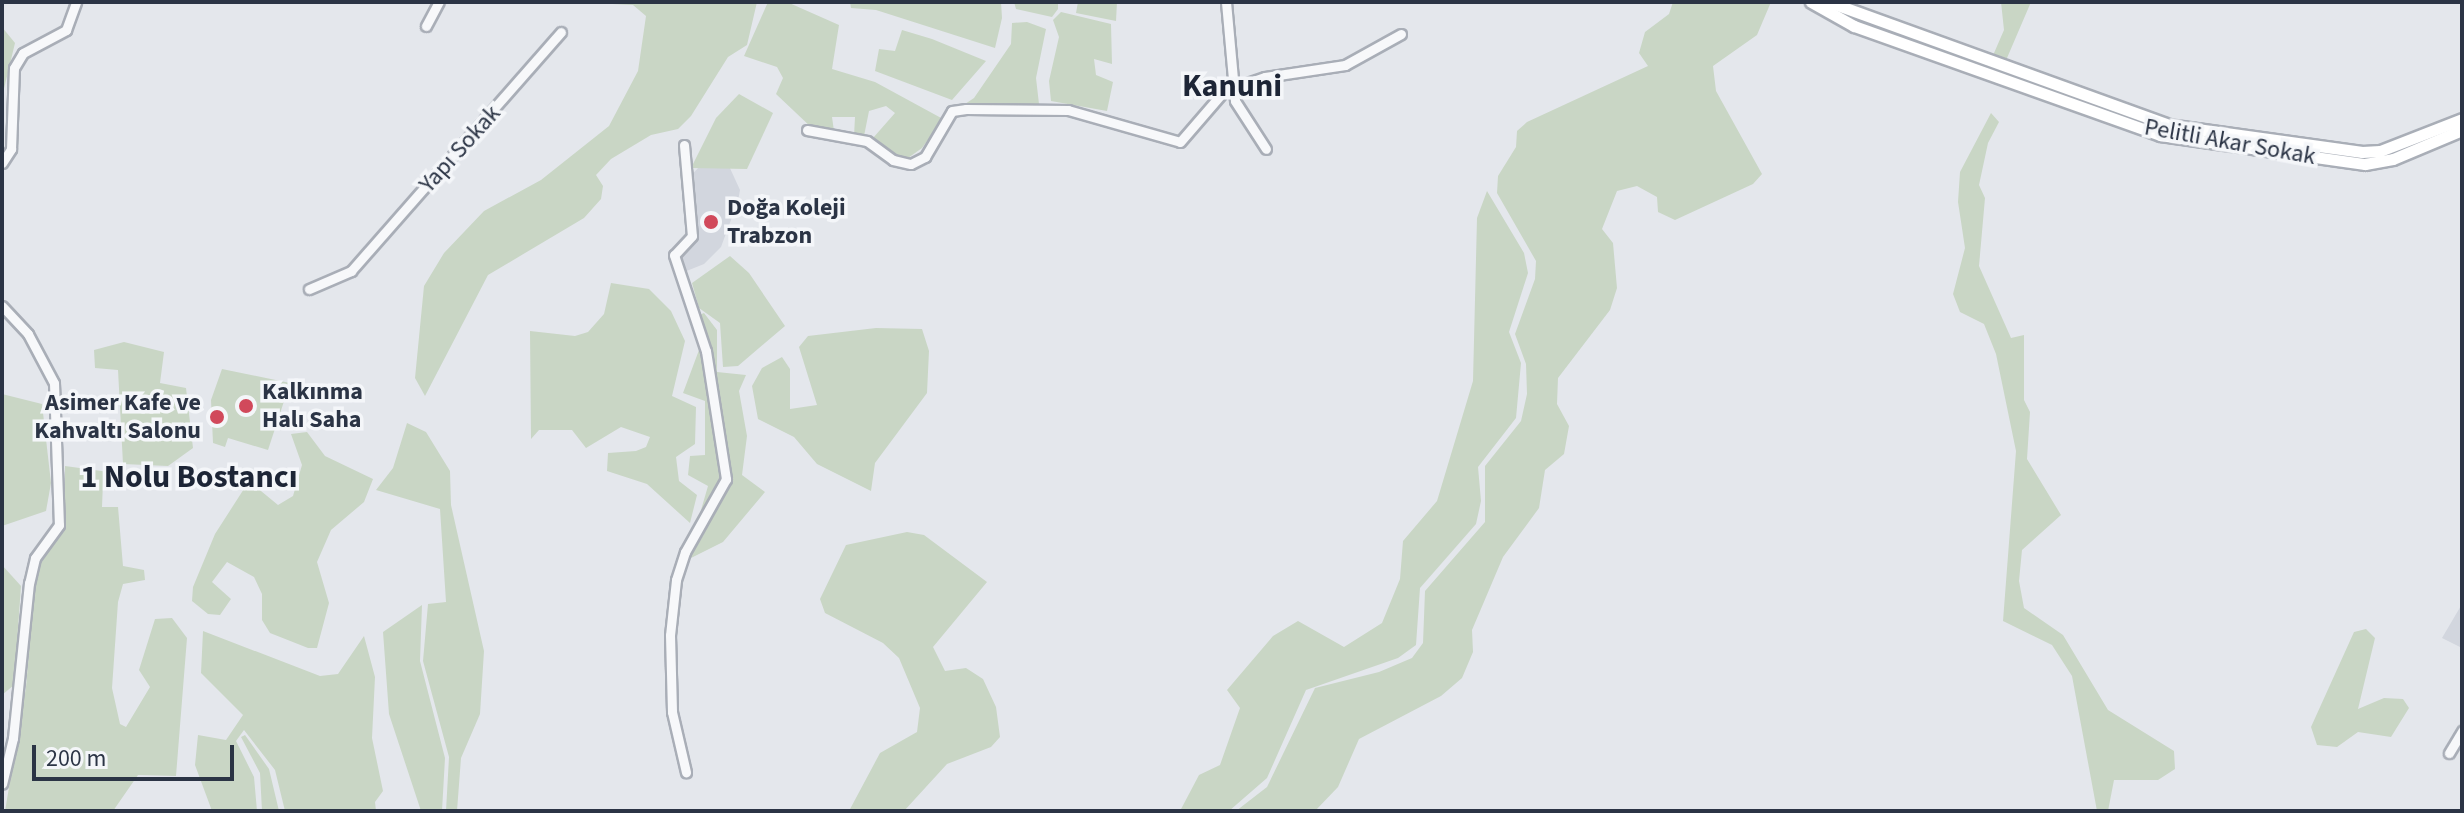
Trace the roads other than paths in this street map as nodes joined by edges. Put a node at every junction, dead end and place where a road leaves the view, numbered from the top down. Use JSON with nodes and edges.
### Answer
{"nodes":[{"id":1,"x":76,"y":2,"type":"edge"},
{"id":2,"x":439,"y":2,"type":"edge"},
{"id":3,"x":1226,"y":2,"type":"edge"},
{"id":4,"x":1811,"y":2,"type":"edge"},
{"id":5,"x":1829,"y":2,"type":"edge"},
{"id":6,"x":426,"y":26,"type":"dead end"},
{"id":7,"x":561,"y":32,"type":"dead end"},
{"id":8,"x":1401,"y":34,"type":"dead end"},
{"id":9,"x":1910,"y":40,"type":"junction"},
{"id":10,"x":1232,"y":87,"type":"junction"},
{"id":11,"x":2462,"y":119,"type":"edge"},
{"id":12,"x":807,"y":130,"type":"dead end"},
{"id":13,"x":2462,"y":130,"type":"edge"},
{"id":14,"x":684,"y":145,"type":"dead end"},
{"id":15,"x":1266,"y":149,"type":"dead end"},
{"id":16,"x":2,"y":163,"type":"edge"},
{"id":17,"x":309,"y":289,"type":"dead end"},
{"id":18,"x":2,"y":306,"type":"edge"},
{"id":19,"x":2462,"y":731,"type":"edge"},
{"id":20,"x":2449,"y":753,"type":"dead end"},
{"id":21,"x":686,"y":772,"type":"dead end"},
{"id":22,"x":2,"y":784,"type":"edge"}],
"edges":[{"from":1,"to":16,"type":"street"},
{"from":2,"to":6,"type":"street"},
{"from":3,"to":10,"type":"street"},
{"from":4,"to":9,"type":"main road"},
{"from":5,"to":9,"type":"main road"},
{"from":7,"to":17,"type":"street","name":"Yapı Sokak"},
{"from":8,"to":10,"type":"street"},
{"from":9,"to":11,"type":"main road","name":"Pelitli Akar Sokak"},
{"from":9,"to":13,"type":"main road","name":"Pelitli Akar Sokak"},
{"from":10,"to":12,"type":"street"},
{"from":10,"to":15,"type":"street"},
{"from":14,"to":21,"type":"street"},
{"from":18,"to":22,"type":"street"},
{"from":19,"to":20,"type":"street"}]}
